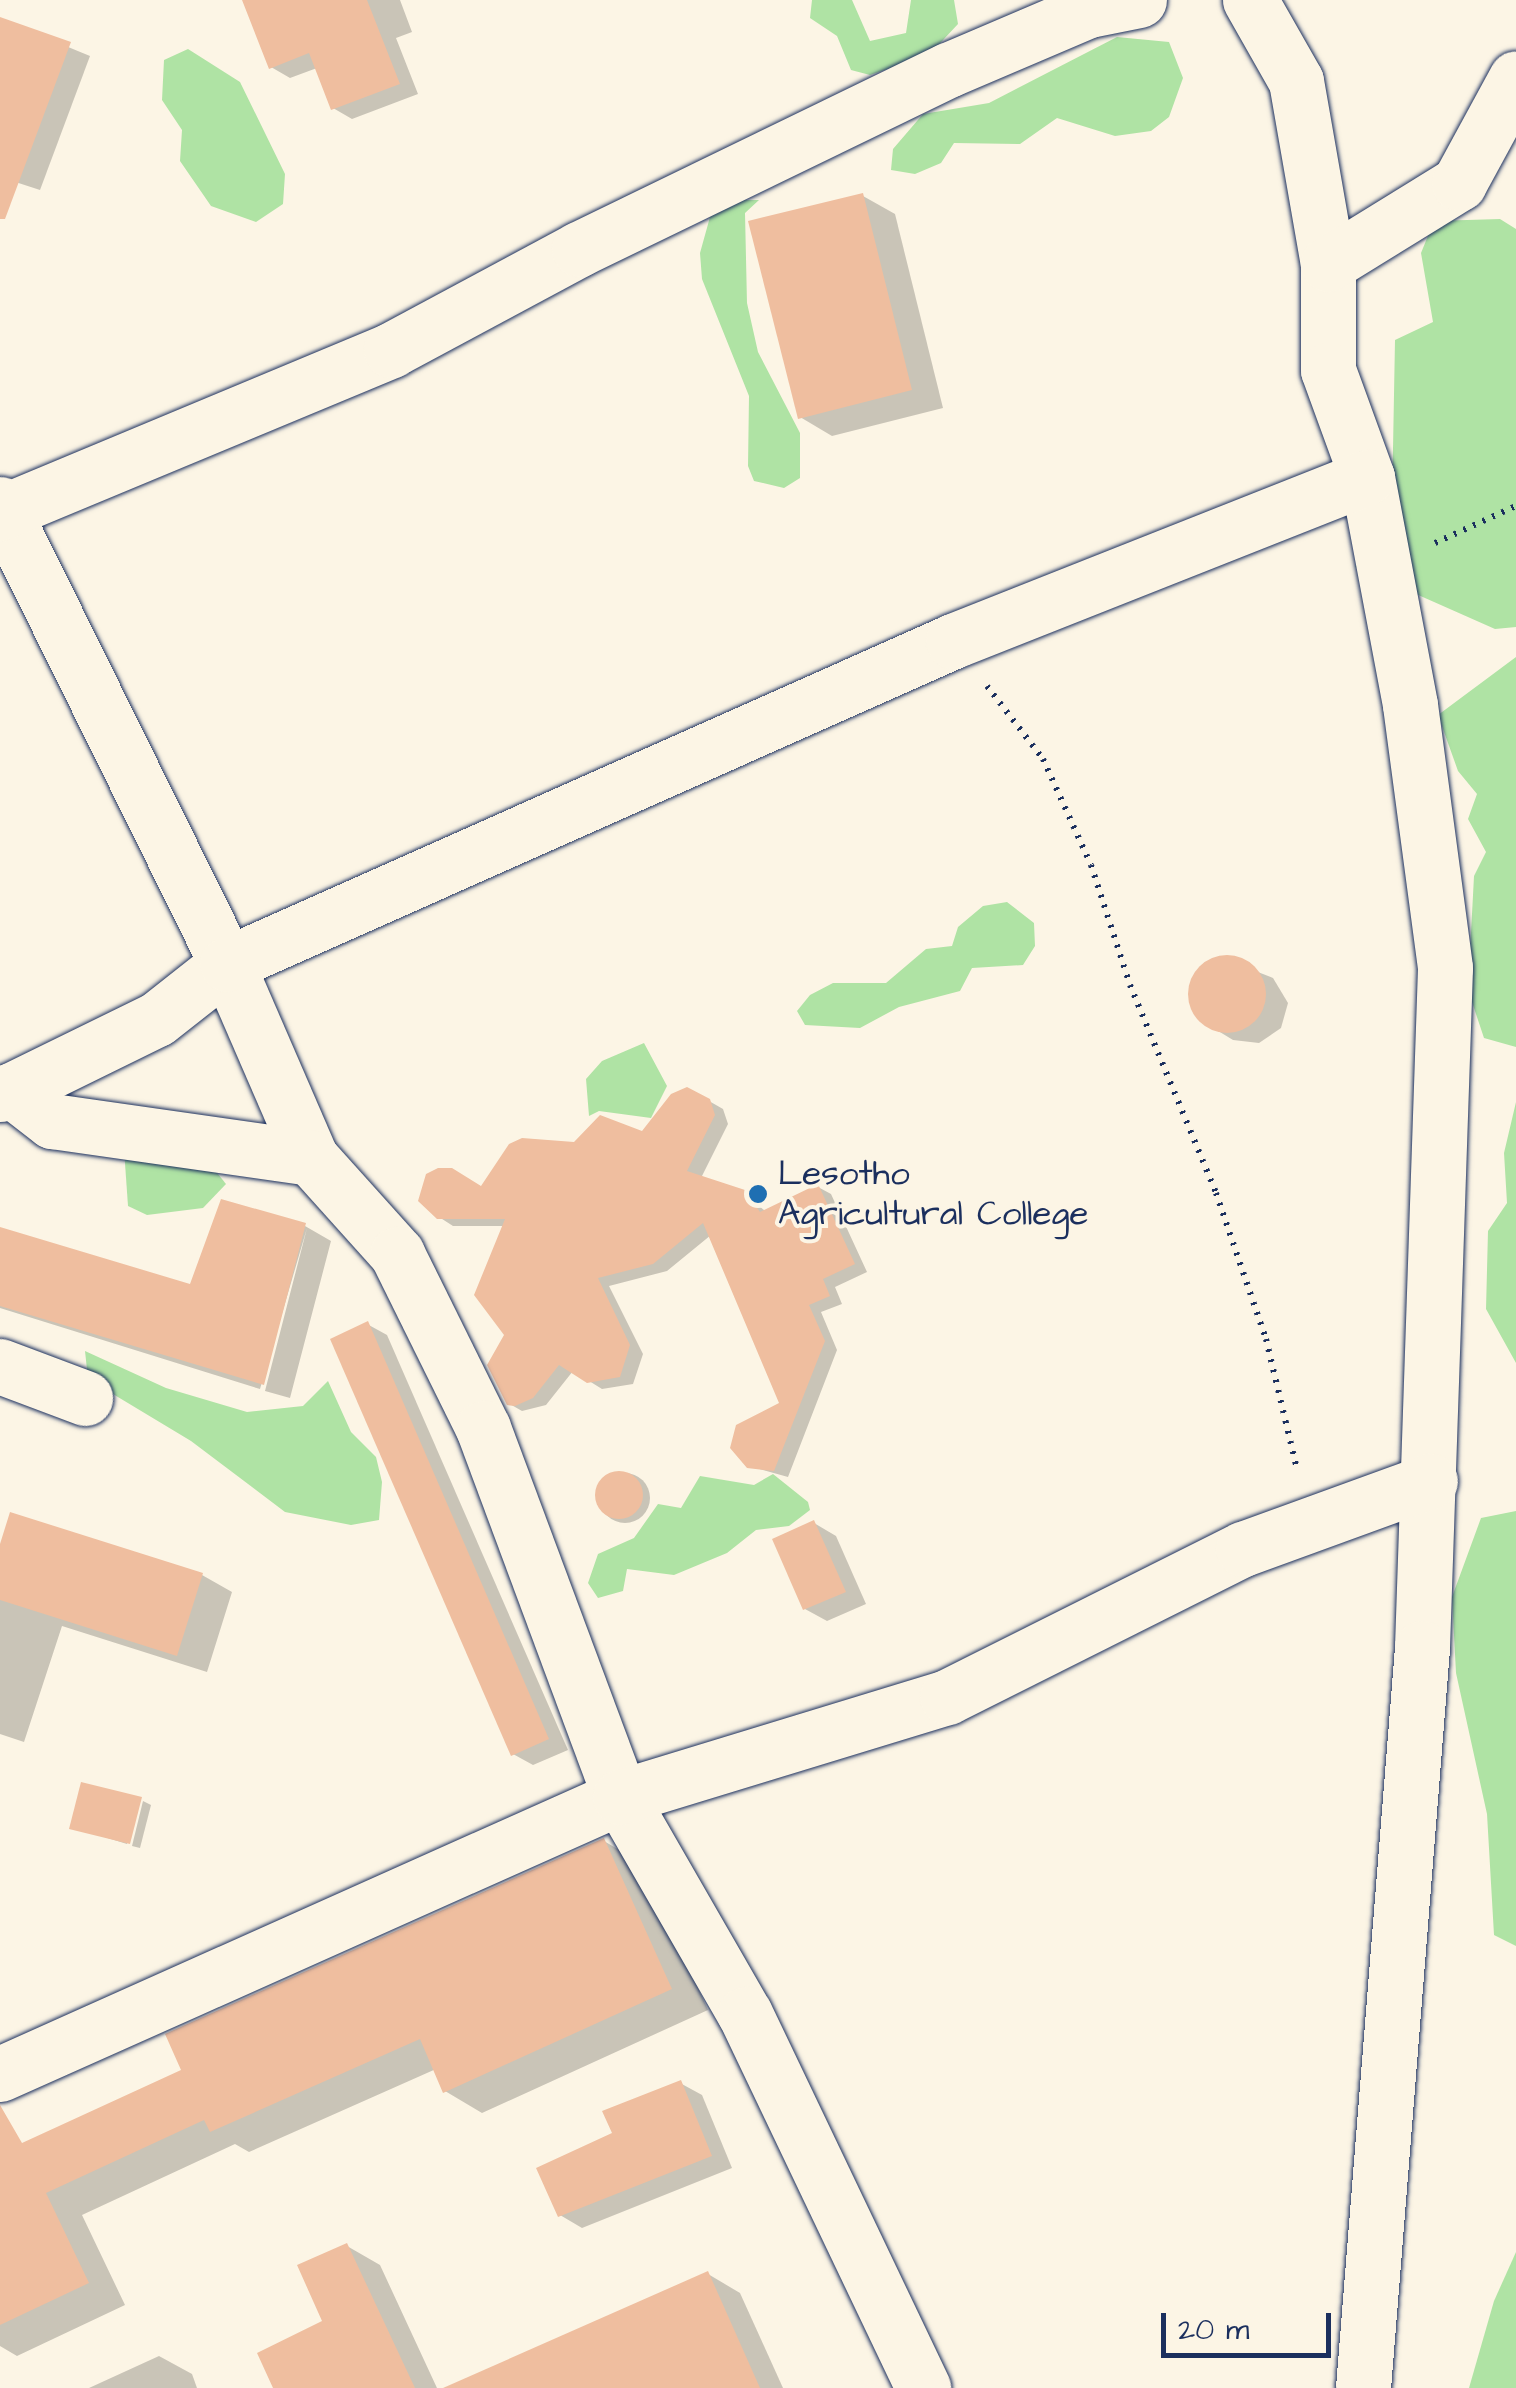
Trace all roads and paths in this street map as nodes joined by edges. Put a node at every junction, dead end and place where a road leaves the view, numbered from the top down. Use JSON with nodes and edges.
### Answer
{"nodes":[{"id":1,"x":1138,"y":0,"type":"edge"},
{"id":2,"x":1250,"y":0,"type":"edge"},
{"id":3,"x":1516,"y":78,"type":"edge"},
{"id":4,"x":1328,"y":264,"type":"junction"},
{"id":5,"x":1366,"y":477,"type":"junction"},
{"id":6,"x":1516,"y":506,"type":"edge"},
{"id":7,"x":1,"y":510,"type":"edge"},
{"id":8,"x":1384,"y":567,"type":"junction"},
{"id":9,"x":953,"y":641,"type":"junction"},
{"id":10,"x":227,"y":964,"type":"junction"},
{"id":11,"x":6,"y":1092,"type":"edge"},
{"id":12,"x":311,"y":1158,"type":"junction"},
{"id":13,"x":0,"y":1366,"type":"edge"},
{"id":14,"x":85,"y":1398,"type":"dead end"},
{"id":15,"x":1430,"y":1481,"type":"junction"},
{"id":16,"x":1311,"y":1525,"type":"junction"},
{"id":17,"x":620,"y":1797,"type":"junction"},
{"id":18,"x":0,"y":2074,"type":"edge"},
{"id":19,"x":917,"y":2386,"type":"edge"},
{"id":20,"x":1363,"y":2388,"type":"edge"}],
"edges":[{"from":1,"to":7,"type":"street"},
{"from":2,"to":4,"type":"street"},
{"from":3,"to":4,"type":"street"},
{"from":4,"to":5,"type":"street"},
{"from":5,"to":8,"type":"street"},
{"from":5,"to":9,"type":"street"},
{"from":6,"to":8,"type":"path"},
{"from":7,"to":10,"type":"street"},
{"from":8,"to":15,"type":"street"},
{"from":9,"to":10,"type":"street"},
{"from":9,"to":16,"type":"path"},
{"from":10,"to":11,"type":"street"},
{"from":10,"to":12,"type":"street"},
{"from":11,"to":12,"type":"street"},
{"from":12,"to":17,"type":"street"},
{"from":13,"to":14,"type":"street"},
{"from":15,"to":16,"type":"street"},
{"from":15,"to":20,"type":"street"},
{"from":16,"to":17,"type":"street"},
{"from":17,"to":18,"type":"street"},
{"from":17,"to":19,"type":"street"}]}
